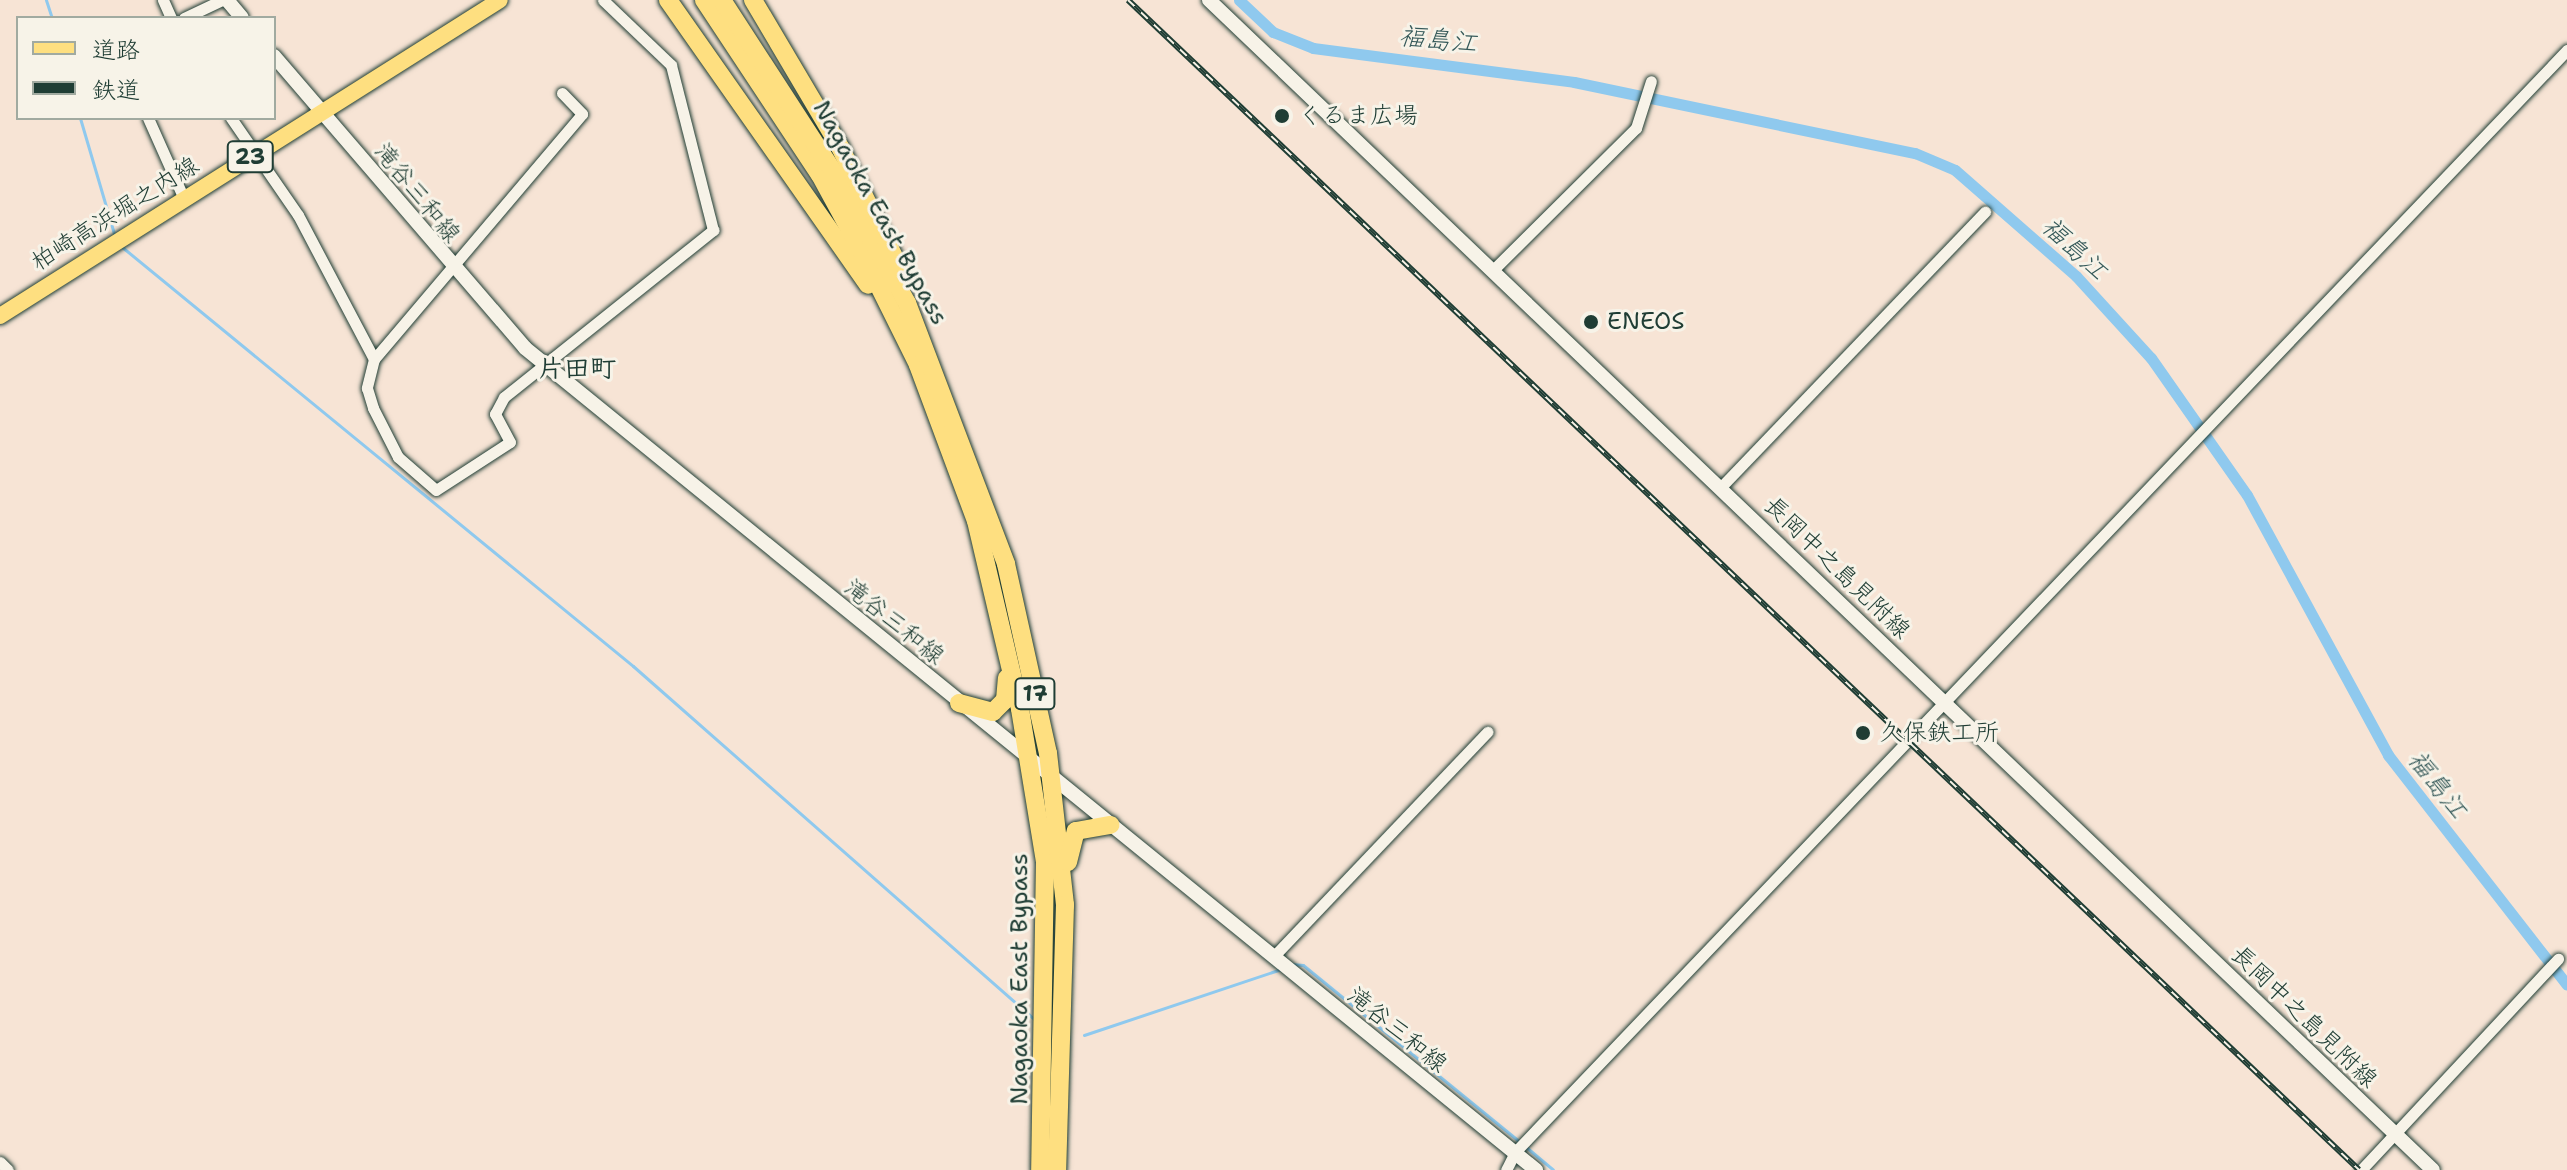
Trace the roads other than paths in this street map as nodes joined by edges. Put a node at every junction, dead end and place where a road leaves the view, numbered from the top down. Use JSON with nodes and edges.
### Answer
{"nodes":[{"id":1,"x":225,"y":0,"type":"edge"},
{"id":2,"x":500,"y":0,"type":"edge"},
{"id":3,"x":603,"y":0,"type":"edge"},
{"id":4,"x":668,"y":0,"type":"edge"},
{"id":5,"x":704,"y":0,"type":"edge"},
{"id":6,"x":722,"y":0,"type":"edge"},
{"id":7,"x":753,"y":0,"type":"edge"},
{"id":8,"x":1209,"y":0,"type":"edge"},
{"id":9,"x":189,"y":16,"type":"edge"},
{"id":10,"x":240,"y":16,"type":"edge"},
{"id":11,"x":2567,"y":50,"type":"edge"},
{"id":12,"x":276,"y":58,"type":"edge"},
{"id":13,"x":1651,"y":84,"type":"dead end"},
{"id":14,"x":562,"y":93,"type":"dead end"},
{"id":15,"x":320,"y":111,"type":"junction"},
{"id":16,"x":149,"y":120,"type":"edge"},
{"id":17,"x":232,"y":120,"type":"edge"},
{"id":18,"x":257,"y":153,"type":"junction"},
{"id":19,"x":184,"y":199,"type":"junction"},
{"id":20,"x":1985,"y":212,"type":"dead end"},
{"id":21,"x":869,"y":248,"type":"junction"},
{"id":22,"x":1492,"y":271,"type":"junction"},
{"id":23,"x":454,"y":272,"type":"junction"},
{"id":24,"x":0,"y":316,"type":"edge"},
{"id":25,"x":374,"y":359,"type":"junction"},
{"id":26,"x":544,"y":363,"type":"junction"},
{"id":27,"x":927,"y":388,"type":"junction"},
{"id":28,"x":1720,"y":488,"type":"junction"},
{"id":29,"x":1945,"y":702,"type":"junction"},
{"id":30,"x":959,"y":703,"type":"junction"},
{"id":31,"x":1487,"y":732,"type":"dead end"},
{"id":32,"x":1030,"y":761,"type":"junction"},
{"id":33,"x":1051,"y":777,"type":"junction"},
{"id":34,"x":1110,"y":825,"type":"junction"},
{"id":35,"x":1273,"y":957,"type":"junction"},
{"id":36,"x":2558,"y":959,"type":"dead end"},
{"id":37,"x":2395,"y":1133,"type":"junction"},
{"id":38,"x":1515,"y":1152,"type":"junction"},
{"id":39,"x":0,"y":1162,"type":"edge"},
{"id":40,"x":8,"y":1170,"type":"edge"},
{"id":41,"x":1040,"y":1170,"type":"edge"},
{"id":42,"x":1058,"y":1170,"type":"edge"},
{"id":43,"x":1506,"y":1170,"type":"edge"},
{"id":44,"x":1536,"y":1170,"type":"edge"},
{"id":45,"x":2361,"y":1170,"type":"edge"},
{"id":46,"x":2433,"y":1170,"type":"edge"}],
"edges":[{"from":1,"to":9,"type":"street"},
{"from":1,"to":10,"type":"main road"},
{"from":2,"to":15,"type":"main road","name":"柏崎高浜堀之内線","number":"23"},
{"from":3,"to":26,"type":"street"},
{"from":4,"to":21,"type":"highway"},
{"from":5,"to":21,"type":"highway","name":"Nagaoka East Bypass"},
{"from":6,"to":21,"type":"highway","name":"Nagaoka East Bypass"},
{"from":7,"to":21,"type":"highway"},
{"from":8,"to":22,"type":"main road","name":"長岡中之島見附線"},
{"from":11,"to":29,"type":"street"},
{"from":12,"to":15,"type":"main road","name":"滝谷三和線"},
{"from":13,"to":22,"type":"street"},
{"from":14,"to":23,"type":"street"},
{"from":15,"to":18,"type":"main road","name":"柏崎高浜堀之内線","number":"23"},
{"from":15,"to":23,"type":"main road","name":"滝谷三和線"},
{"from":16,"to":19,"type":"street"},
{"from":17,"to":18,"type":"street"},
{"from":18,"to":19,"type":"main road","name":"柏崎高浜堀之内線","number":"23"},
{"from":18,"to":25,"type":"street"},
{"from":19,"to":24,"type":"main road","name":"柏崎高浜堀之内線","number":"23"},
{"from":20,"to":28,"type":"street"},
{"from":21,"to":27,"type":"highway","name":"Nagaoka East Bypass","number":"17"},
{"from":21,"to":33,"type":"highway","name":"Nagaoka East Bypass","number":"17"},
{"from":22,"to":28,"type":"main road","name":"長岡中之島見附線"},
{"from":23,"to":25,"type":"street"},
{"from":23,"to":26,"type":"main road","name":"滝谷三和線"},
{"from":25,"to":26,"type":"street"},
{"from":26,"to":30,"type":"main road","name":"滝谷三和線"},
{"from":27,"to":30,"type":"highway"},
{"from":27,"to":32,"type":"highway","name":"Nagaoka East Bypass","number":"17"},
{"from":28,"to":29,"type":"main road","name":"長岡中之島見附線"},
{"from":29,"to":37,"type":"main road","name":"長岡中之島見附線"},
{"from":29,"to":38,"type":"street"},
{"from":30,"to":32,"type":"main road","name":"滝谷三和線"},
{"from":31,"to":35,"type":"street"},
{"from":32,"to":33,"type":"main road","name":"滝谷三和線"},
{"from":32,"to":41,"type":"highway","name":"Nagaoka East Bypass","number":"17"},
{"from":33,"to":34,"type":"main road","name":"滝谷三和線"},
{"from":33,"to":42,"type":"highway","name":"Nagaoka East Bypass","number":"17"},
{"from":34,"to":35,"type":"main road","name":"滝谷三和線"},
{"from":34,"to":42,"type":"highway"},
{"from":35,"to":38,"type":"main road","name":"滝谷三和線"},
{"from":36,"to":37,"type":"street"},
{"from":37,"to":45,"type":"street"},
{"from":37,"to":46,"type":"main road","name":"長岡中之島見附線"},
{"from":38,"to":43,"type":"street"},
{"from":38,"to":44,"type":"main road","name":"滝谷三和線"},
{"from":39,"to":40,"type":"street"}]}
